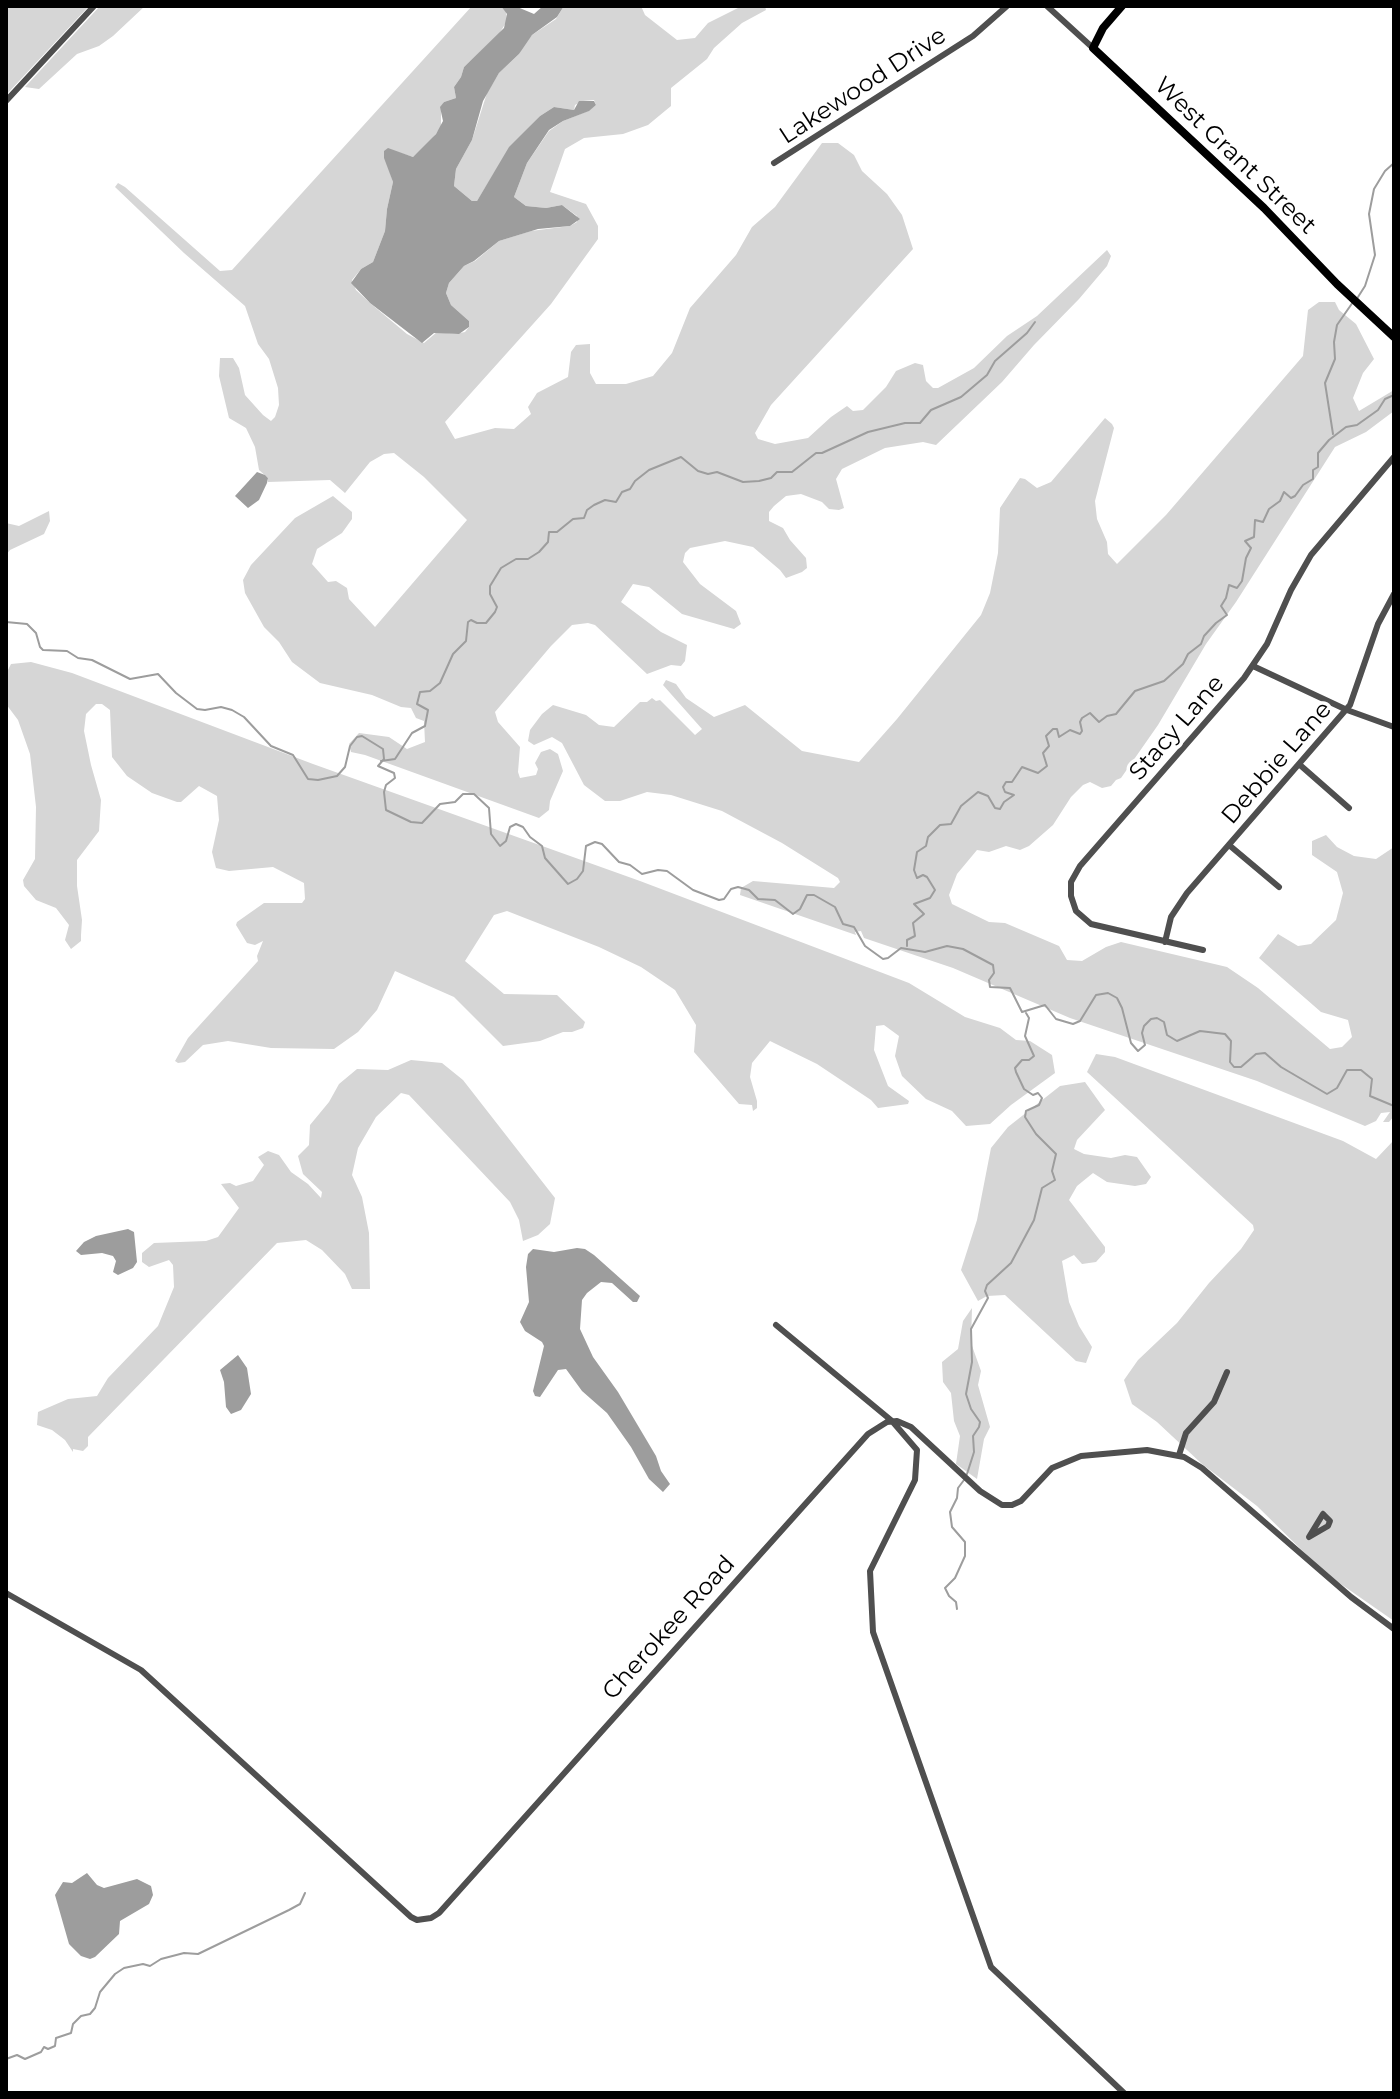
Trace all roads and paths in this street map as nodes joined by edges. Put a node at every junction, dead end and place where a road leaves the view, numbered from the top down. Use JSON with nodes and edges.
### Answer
{"nodes":[{"id":1,"x":94,"y":6,"type":"edge"},
{"id":2,"x":1007,"y":6,"type":"edge"},
{"id":3,"x":1047,"y":6,"type":"edge"},
{"id":4,"x":1122,"y":6,"type":"edge"},
{"id":5,"x":1093,"y":48,"type":"junction"},
{"id":6,"x":6,"y":101,"type":"edge"},
{"id":7,"x":774,"y":163,"type":"dead end"},
{"id":8,"x":1394,"y":337,"type":"edge"},
{"id":9,"x":1394,"y":457,"type":"edge"},
{"id":10,"x":1394,"y":594,"type":"edge"},
{"id":11,"x":1253,"y":666,"type":"junction"},
{"id":12,"x":1347,"y":710,"type":"junction"},
{"id":13,"x":1394,"y":727,"type":"edge"},
{"id":14,"x":1300,"y":765,"type":"junction"},
{"id":15,"x":1349,"y":808,"type":"dead end"},
{"id":16,"x":1229,"y":845,"type":"junction"},
{"id":17,"x":1279,"y":887,"type":"dead end"},
{"id":18,"x":1165,"y":942,"type":"junction"},
{"id":19,"x":1203,"y":950,"type":"dead end"},
{"id":20,"x":776,"y":1325,"type":"dead end"},
{"id":21,"x":1227,"y":1372,"type":"dead end"},
{"id":22,"x":892,"y":1421,"type":"junction"},
{"id":23,"x":1179,"y":1455,"type":"junction"},
{"id":24,"x":1309,"y":1537,"type":"dead end"},
{"id":25,"x":1298,"y":1552,"type":"junction"},
{"id":26,"x":6,"y":1593,"type":"edge"},
{"id":27,"x":1394,"y":1629,"type":"edge"},
{"id":28,"x":1124,"y":2093,"type":"edge"}],
"edges":[{"from":1,"to":6,"type":"street"},
{"from":2,"to":7,"type":"street","name":"Lakewood Drive"},
{"from":3,"to":5,"type":"street","name":"West Grant Street"},
{"from":4,"to":5,"type":"main road"},
{"from":5,"to":8,"type":"main road","name":"West Grant Street"},
{"from":9,"to":11,"type":"street","name":"Stacy Lane"},
{"from":10,"to":12,"type":"street","name":"Debbie Lane"},
{"from":11,"to":12,"type":"street"},
{"from":11,"to":18,"type":"street","name":"Stacy Lane"},
{"from":12,"to":13,"type":"street"},
{"from":12,"to":14,"type":"street","name":"Debbie Lane"},
{"from":14,"to":15,"type":"street"},
{"from":14,"to":16,"type":"street","name":"Debbie Lane"},
{"from":16,"to":17,"type":"street"},
{"from":16,"to":18,"type":"street","name":"Debbie Lane"},
{"from":18,"to":19,"type":"street","name":"Stacy Lane"},
{"from":20,"to":22,"type":"street"},
{"from":21,"to":23,"type":"street"},
{"from":22,"to":23,"type":"street"},
{"from":22,"to":26,"type":"street","name":"Cherokee Road"},
{"from":22,"to":28,"type":"street"},
{"from":23,"to":25,"type":"street"},
{"from":24,"to":25,"type":"street"},
{"from":25,"to":27,"type":"street"}]}
